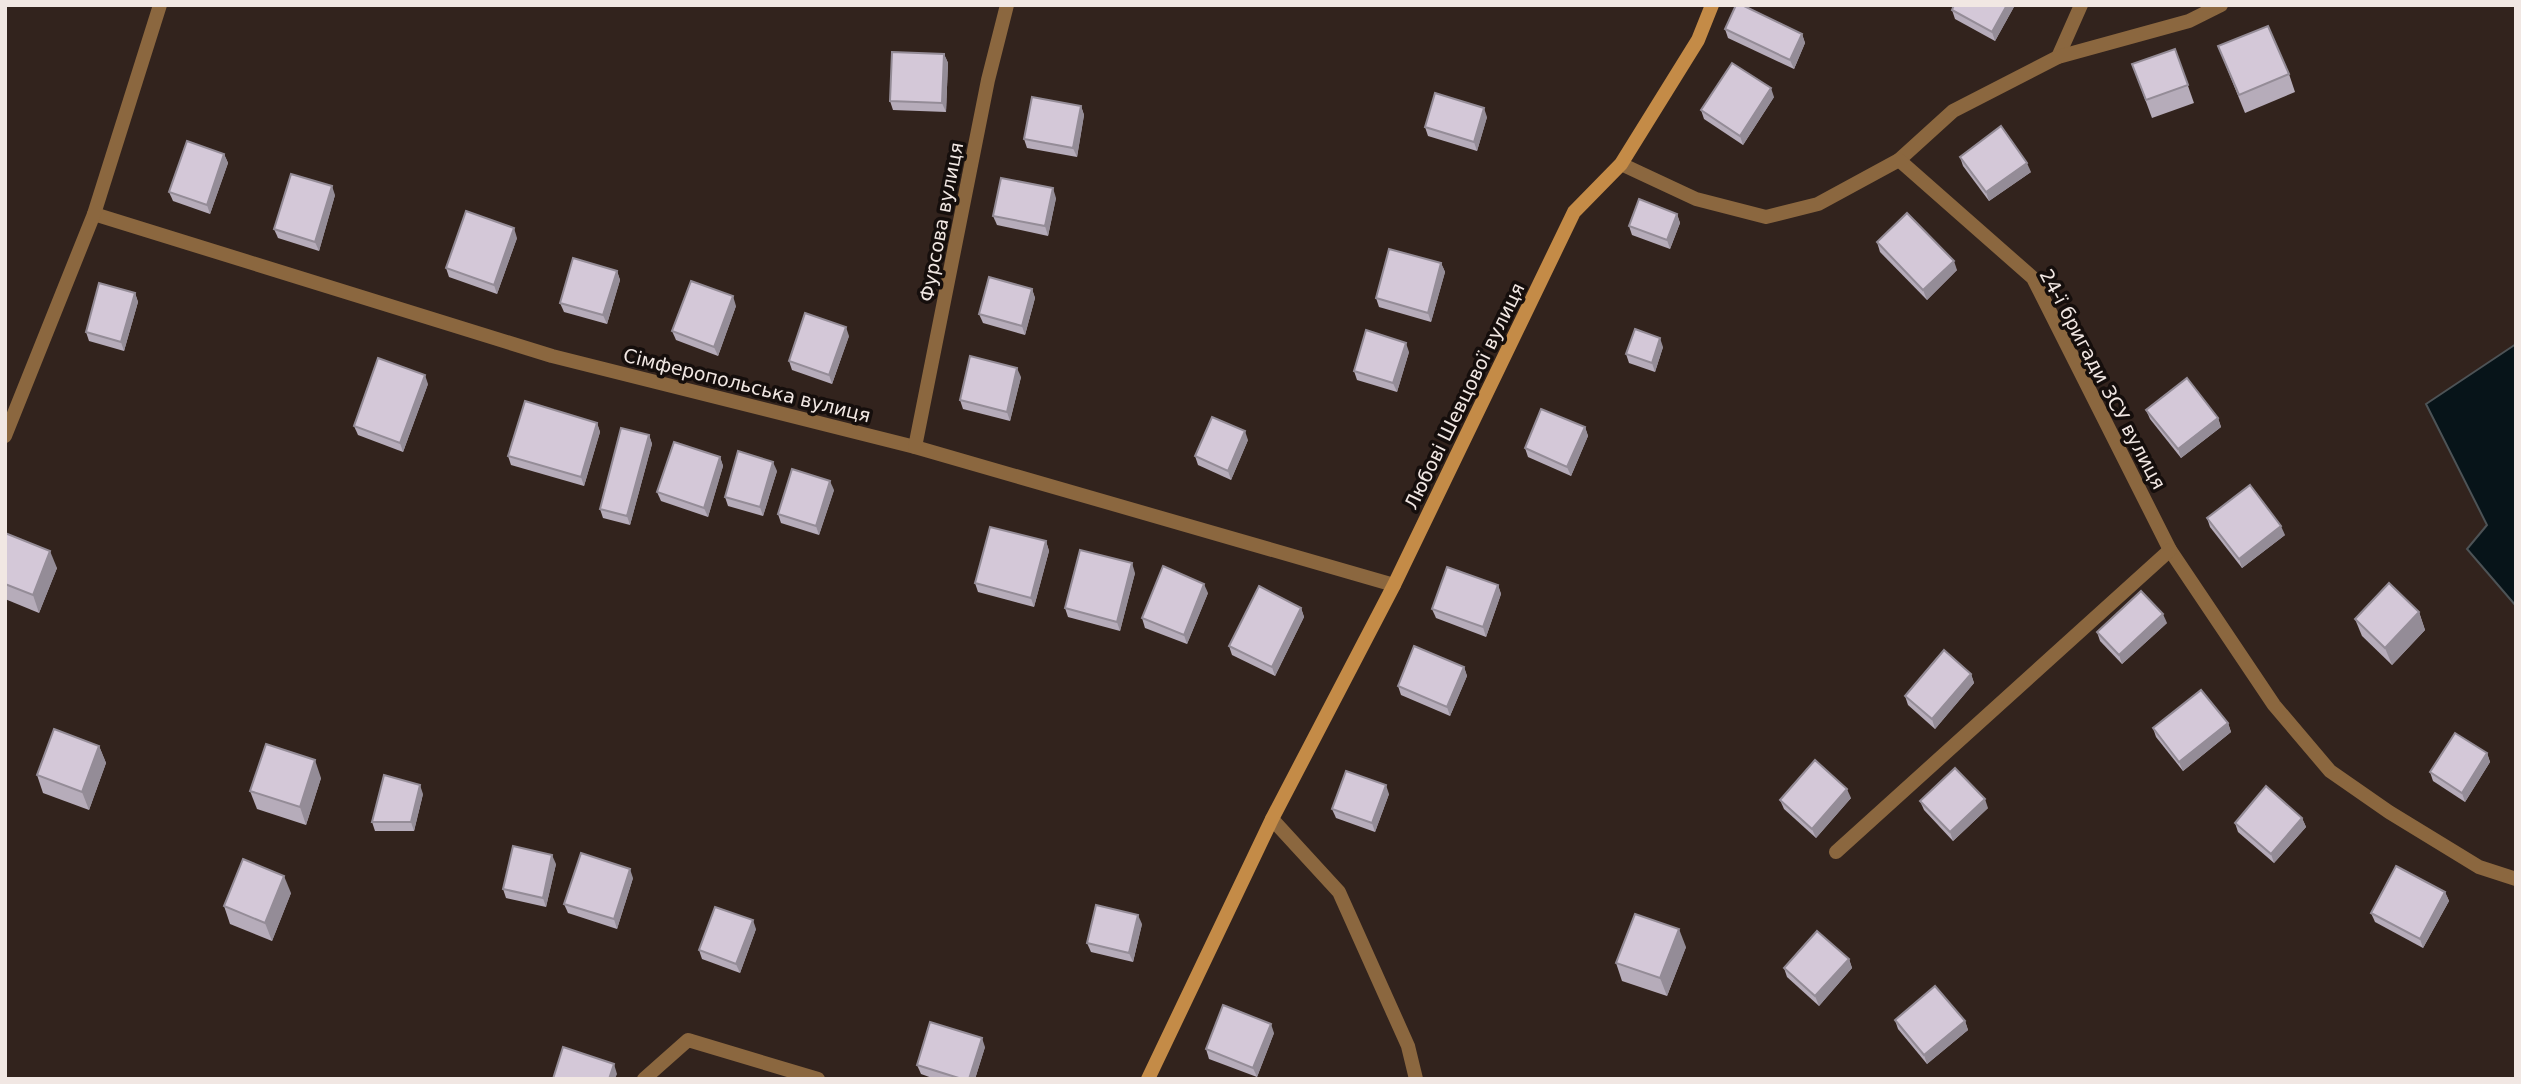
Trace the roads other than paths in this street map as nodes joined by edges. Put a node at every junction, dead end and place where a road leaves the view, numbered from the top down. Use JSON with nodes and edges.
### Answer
{"nodes":[{"id":1,"x":160,"y":5,"type":"edge"},
{"id":2,"x":1007,"y":5,"type":"edge"},
{"id":3,"x":1712,"y":5,"type":"edge"},
{"id":4,"x":2081,"y":5,"type":"edge"},
{"id":5,"x":2221,"y":5,"type":"edge"},
{"id":6,"x":2058,"y":57,"type":"junction"},
{"id":7,"x":1899,"y":160,"type":"junction"},
{"id":8,"x":1621,"y":163,"type":"junction"},
{"id":9,"x":94,"y":214,"type":"junction"},
{"id":10,"x":5,"y":436,"type":"edge"},
{"id":11,"x":915,"y":447,"type":"junction"},
{"id":12,"x":2170,"y":550,"type":"junction"},
{"id":13,"x":1394,"y":585,"type":"junction"},
{"id":14,"x":1272,"y":819,"type":"junction"},
{"id":15,"x":1836,"y":852,"type":"dead end"},
{"id":16,"x":2516,"y":879,"type":"edge"},
{"id":17,"x":644,"y":1079,"type":"edge"},
{"id":18,"x":818,"y":1079,"type":"edge"},
{"id":19,"x":1148,"y":1079,"type":"edge"},
{"id":20,"x":1416,"y":1079,"type":"edge"}],
"edges":[{"from":1,"to":9,"type":"street"},
{"from":2,"to":11,"type":"street","name":"Фурсова вулиця"},
{"from":3,"to":8,"type":"street","name":"Любові Шевцової вулиця"},
{"from":4,"to":6,"type":"street"},
{"from":5,"to":6,"type":"street"},
{"from":6,"to":7,"type":"street"},
{"from":7,"to":8,"type":"street"},
{"from":7,"to":12,"type":"street","name":"24-ї бригади ЗСУ вулиця"},
{"from":8,"to":13,"type":"street","name":"Любові Шевцової вулиця"},
{"from":9,"to":10,"type":"street"},
{"from":9,"to":11,"type":"street","name":"Сімферопольська вулиця"},
{"from":11,"to":13,"type":"street","name":"Сімферопольська вулиця"},
{"from":12,"to":15,"type":"street"},
{"from":12,"to":16,"type":"street","name":"24-ї бригади ЗСУ вулиця"},
{"from":13,"to":14,"type":"street","name":"Любові Шевцової вулиця"},
{"from":14,"to":19,"type":"street","name":"Любові Шевцової вулиця"},
{"from":14,"to":20,"type":"street"},
{"from":17,"to":18,"type":"street"}]}
